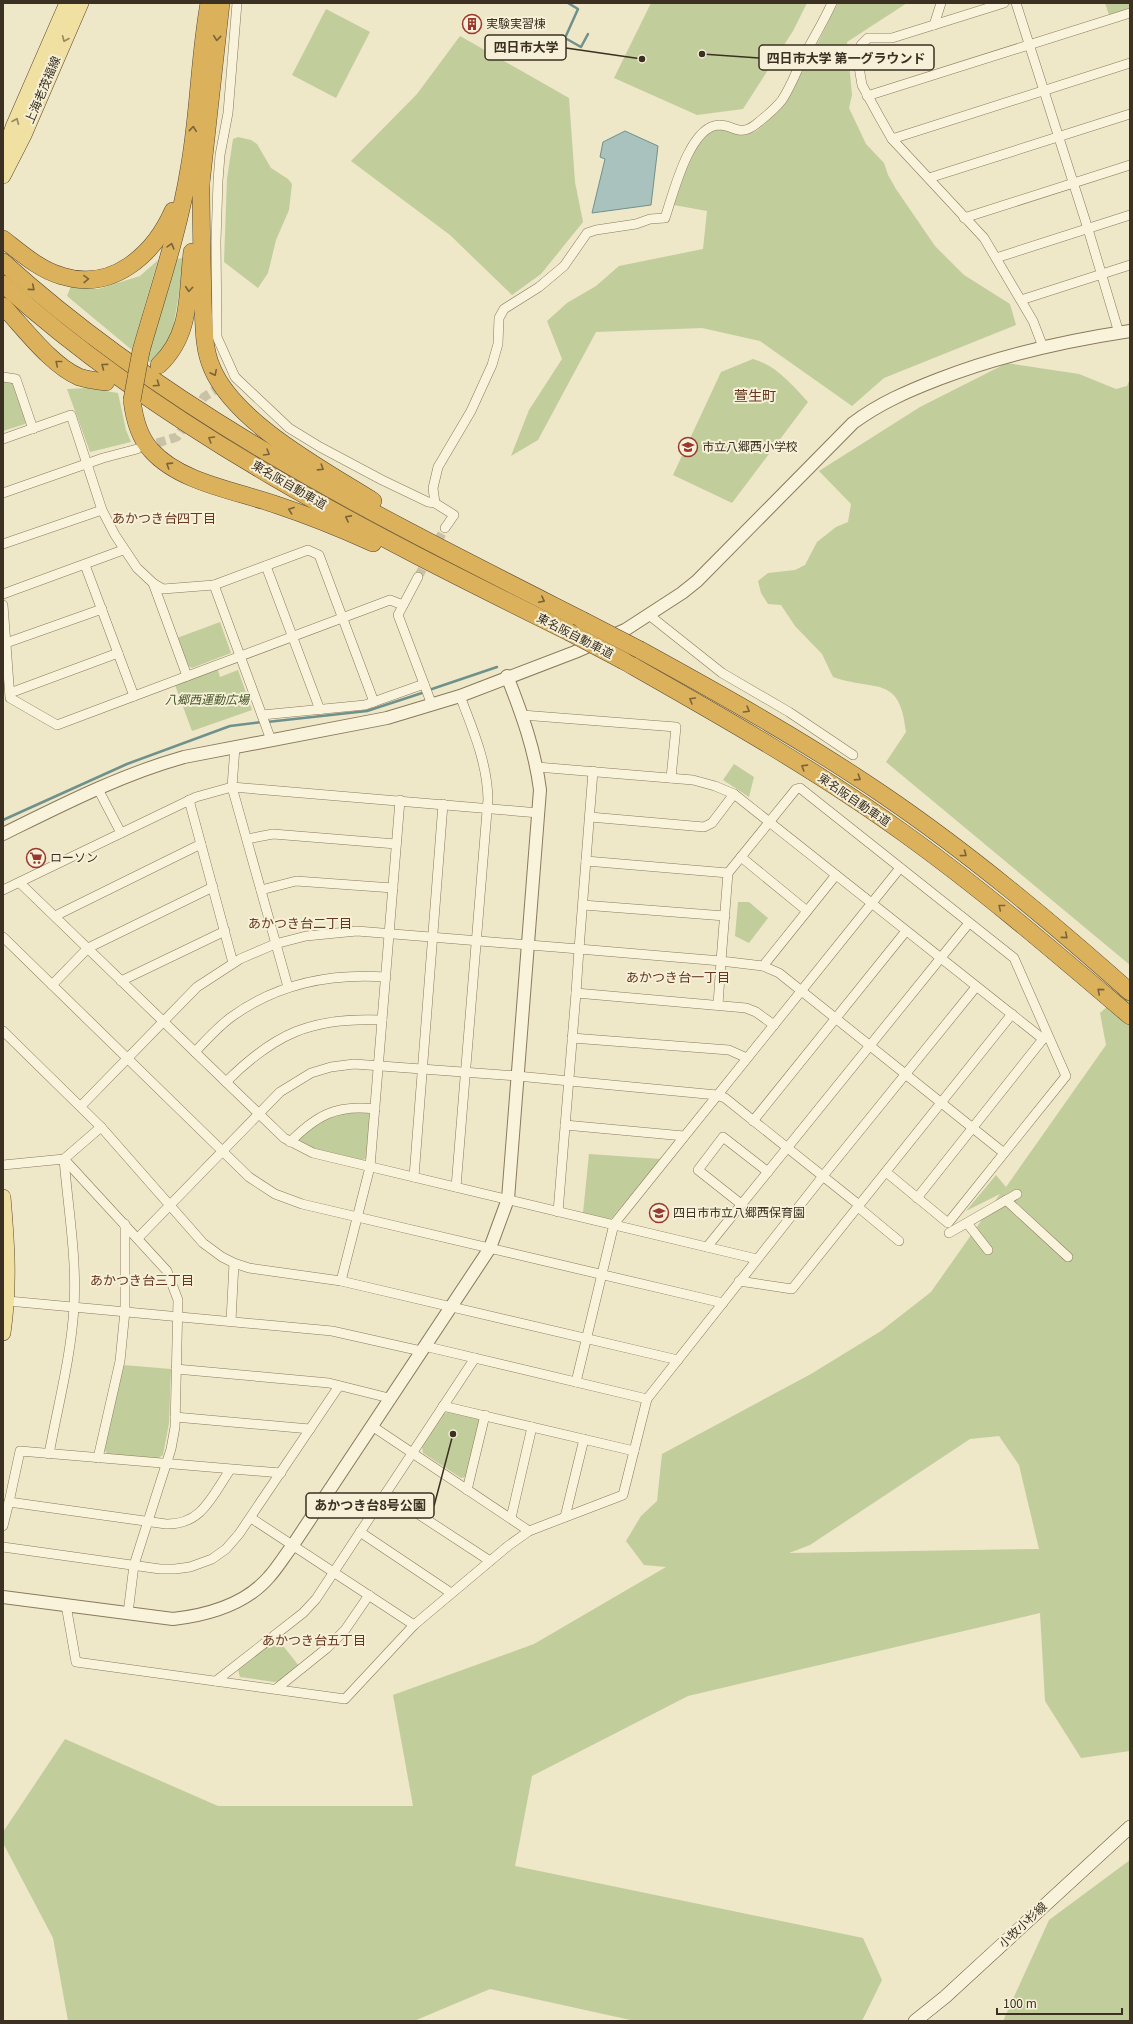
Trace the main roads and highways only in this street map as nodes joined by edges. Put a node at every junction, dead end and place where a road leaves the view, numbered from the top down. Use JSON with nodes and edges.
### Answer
{"nodes":[{"id":1,"x":67,"y":3,"type":"edge"},
{"id":2,"x":81,"y":3,"type":"edge"},
{"id":3,"x":209,"y":3,"type":"edge"},
{"id":4,"x":221,"y":3,"type":"edge"},
{"id":5,"x":3,"y":157,"type":"edge"},
{"id":6,"x":190,"y":168,"type":"junction"},
{"id":7,"x":3,"y":176,"type":"edge"},
{"id":8,"x":201,"y":181,"type":"junction"},
{"id":9,"x":3,"y":239,"type":"edge"},
{"id":10,"x":3,"y":262,"type":"edge"},
{"id":11,"x":3,"y":284,"type":"edge"},
{"id":12,"x":3,"y":306,"type":"edge"},
{"id":13,"x":159,"y":365,"type":"dead end"},
{"id":14,"x":106,"y":382,"type":"dead end"},
{"id":15,"x":518,"y":588,"type":"junction"},
{"id":16,"x":507,"y":602,"type":"junction"},
{"id":17,"x":1130,"y":992,"type":"edge"},
{"id":18,"x":1130,"y":1016,"type":"edge"},
{"id":19,"x":3,"y":1197,"type":"edge"},
{"id":20,"x":3,"y":1333,"type":"edge"},
{"id":21,"x":1130,"y":1827,"type":"edge"},
{"id":22,"x":915,"y":2021,"type":"edge"}],
"edges":[{"from":5,"to":1,"type":"main road","name":"上海老茂福線","one_way":true},
{"from":2,"to":7,"type":"main road","name":"上海老茂福線","one_way":true},
{"from":6,"to":3,"type":"highway","one_way":true},
{"from":4,"to":8,"type":"highway","one_way":true},
{"from":9,"to":6,"type":"highway","one_way":true},
{"from":16,"to":6,"type":"highway","one_way":true,"bridge":true},
{"from":8,"to":13,"type":"highway","one_way":true},
{"from":8,"to":15,"type":"highway","one_way":true},
{"from":10,"to":15,"type":"highway","name":"東名阪自動車道","one_way":true},
{"from":16,"to":11,"type":"highway","name":"東名阪自動車道","one_way":true},
{"from":14,"to":12,"type":"highway","one_way":true},
{"from":15,"to":17,"type":"highway","name":"東名阪自動車道","one_way":true,"bridge":true},
{"from":18,"to":16,"type":"highway","name":"東名阪自動車道","one_way":true,"bridge":true},
{"from":19,"to":20,"type":"main road"},
{"from":21,"to":22,"type":"main road","name":"小牧小杉線"}]}
